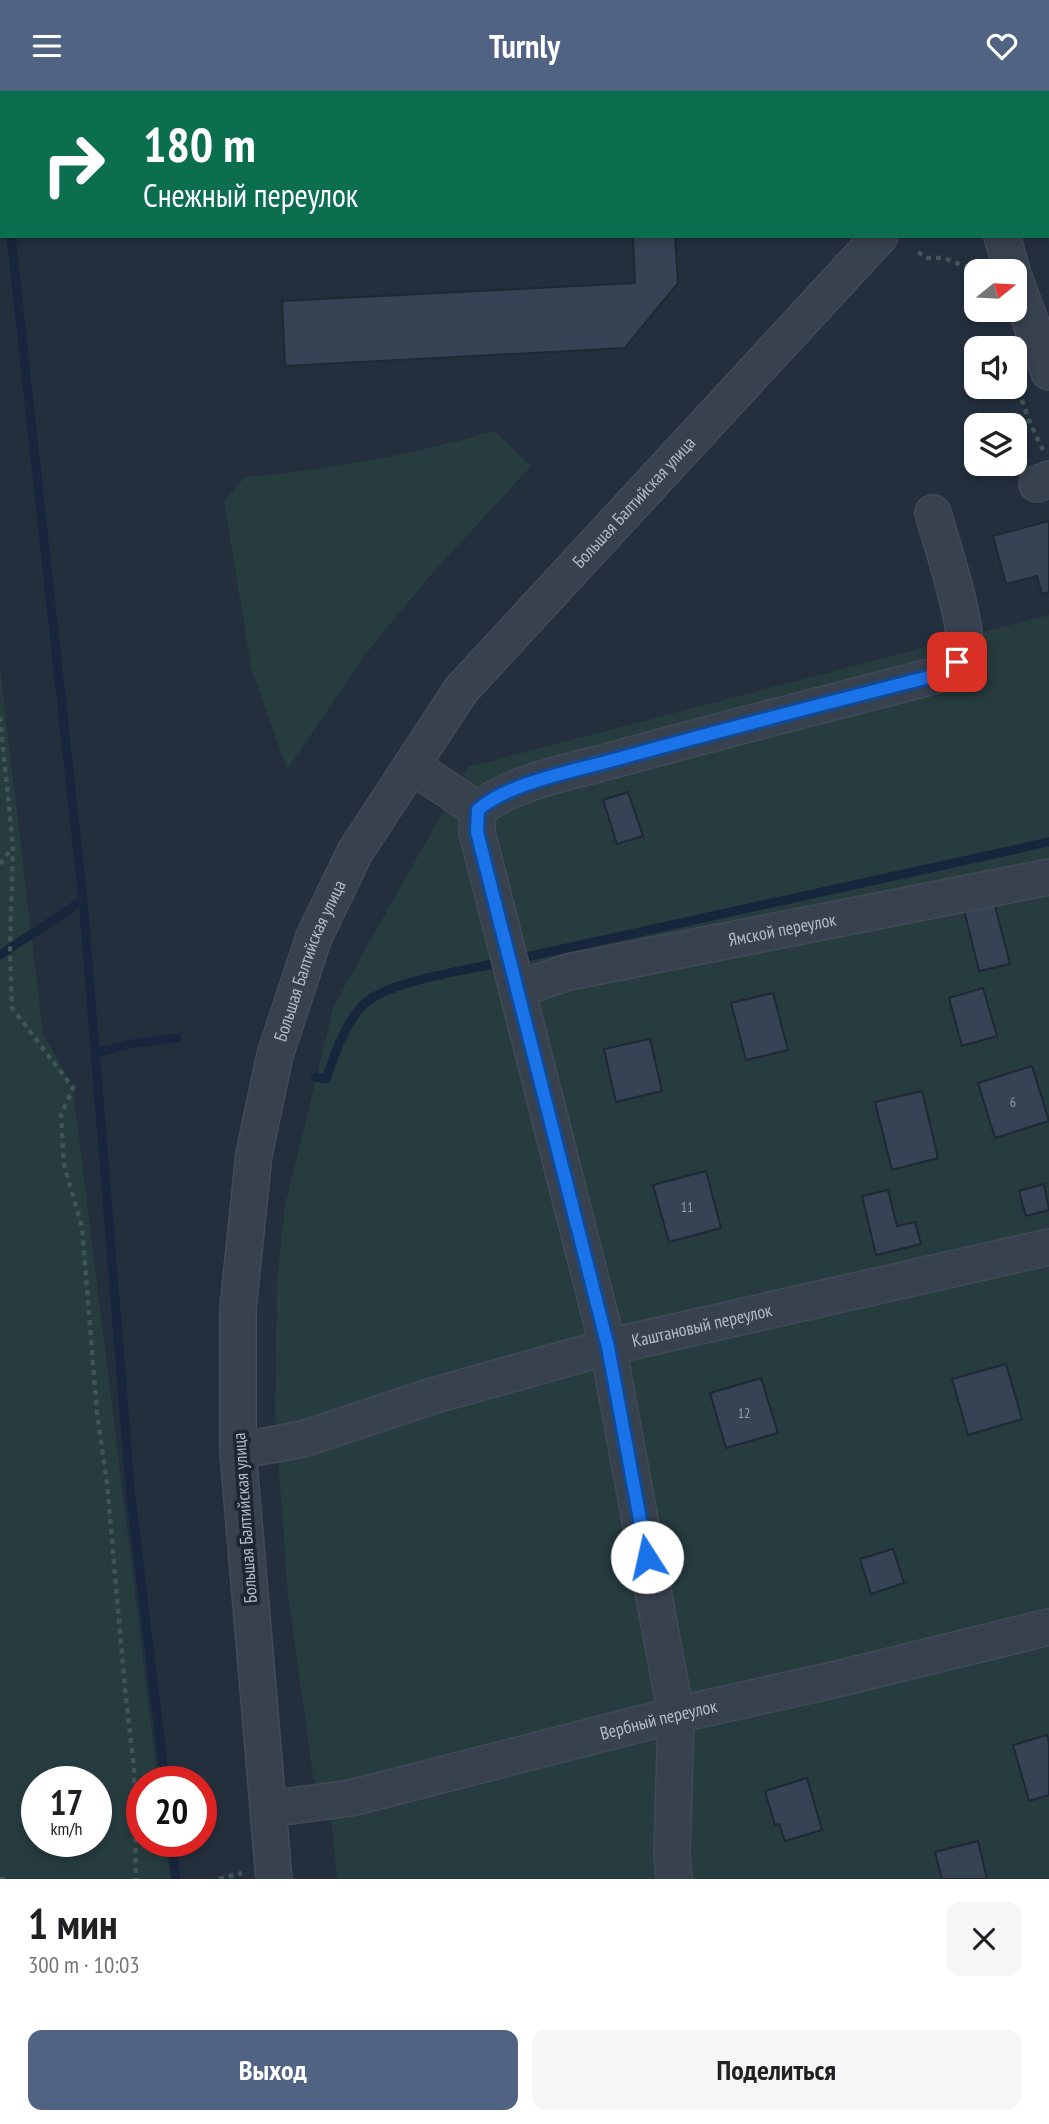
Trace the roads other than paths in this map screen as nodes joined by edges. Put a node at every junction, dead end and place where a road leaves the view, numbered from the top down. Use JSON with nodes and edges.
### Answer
{"nodes":[{"id":1,"x":878,"y":238,"type":"edge"},
{"id":2,"x":1002,"y":238,"type":"edge"},
{"id":3,"x":997,"y":259,"type":"edge"},
{"id":4,"x":1027,"y":312,"type":"edge"},
{"id":5,"x":1049,"y":372,"type":"edge"},
{"id":6,"x":933,"y":513,"type":"dead end"},
{"id":7,"x":412,"y":765,"type":"junction"},
{"id":8,"x":478,"y":810,"type":"junction"},
{"id":9,"x":1049,"y":877,"type":"edge"},
{"id":10,"x":518,"y":989,"type":"junction"},
{"id":11,"x":1049,"y":1247,"type":"edge"},
{"id":12,"x":608,"y":1347,"type":"junction"},
{"id":13,"x":238,"y":1451,"type":"junction"},
{"id":14,"x":1049,"y":1627,"type":"edge"},
{"id":15,"x":675,"y":1715,"type":"junction"},
{"id":16,"x":268,"y":1809,"type":"junction"},
{"id":17,"x":274,"y":1879,"type":"edge"},
{"id":18,"x":674,"y":1879,"type":"edge"}],
"edges":[{"from":1,"to":7,"type":"street","name":"Большая Балтийская улица"},
{"from":2,"to":3,"type":"street"},
{"from":4,"to":5,"type":"street"},
{"from":6,"to":8,"type":"street"},
{"from":7,"to":8,"type":"street"},
{"from":7,"to":13,"type":"street","name":"Большая Балтийская улица"},
{"from":8,"to":10,"type":"street"},
{"from":9,"to":10,"type":"street","name":"Ямской переулок"},
{"from":10,"to":12,"type":"street"},
{"from":11,"to":12,"type":"street","name":"Каштановый переулок"},
{"from":12,"to":13,"type":"street","name":"Каштановый переулок"},
{"from":12,"to":15,"type":"street"},
{"from":13,"to":16,"type":"street","name":"Большая Балтийская улица"},
{"from":14,"to":15,"type":"street","name":"Вербный переулок"},
{"from":15,"to":16,"type":"street","name":"Вербный переулок"},
{"from":15,"to":18,"type":"street"},
{"from":16,"to":17,"type":"street","name":"Большая Балтийская улица"}]}
